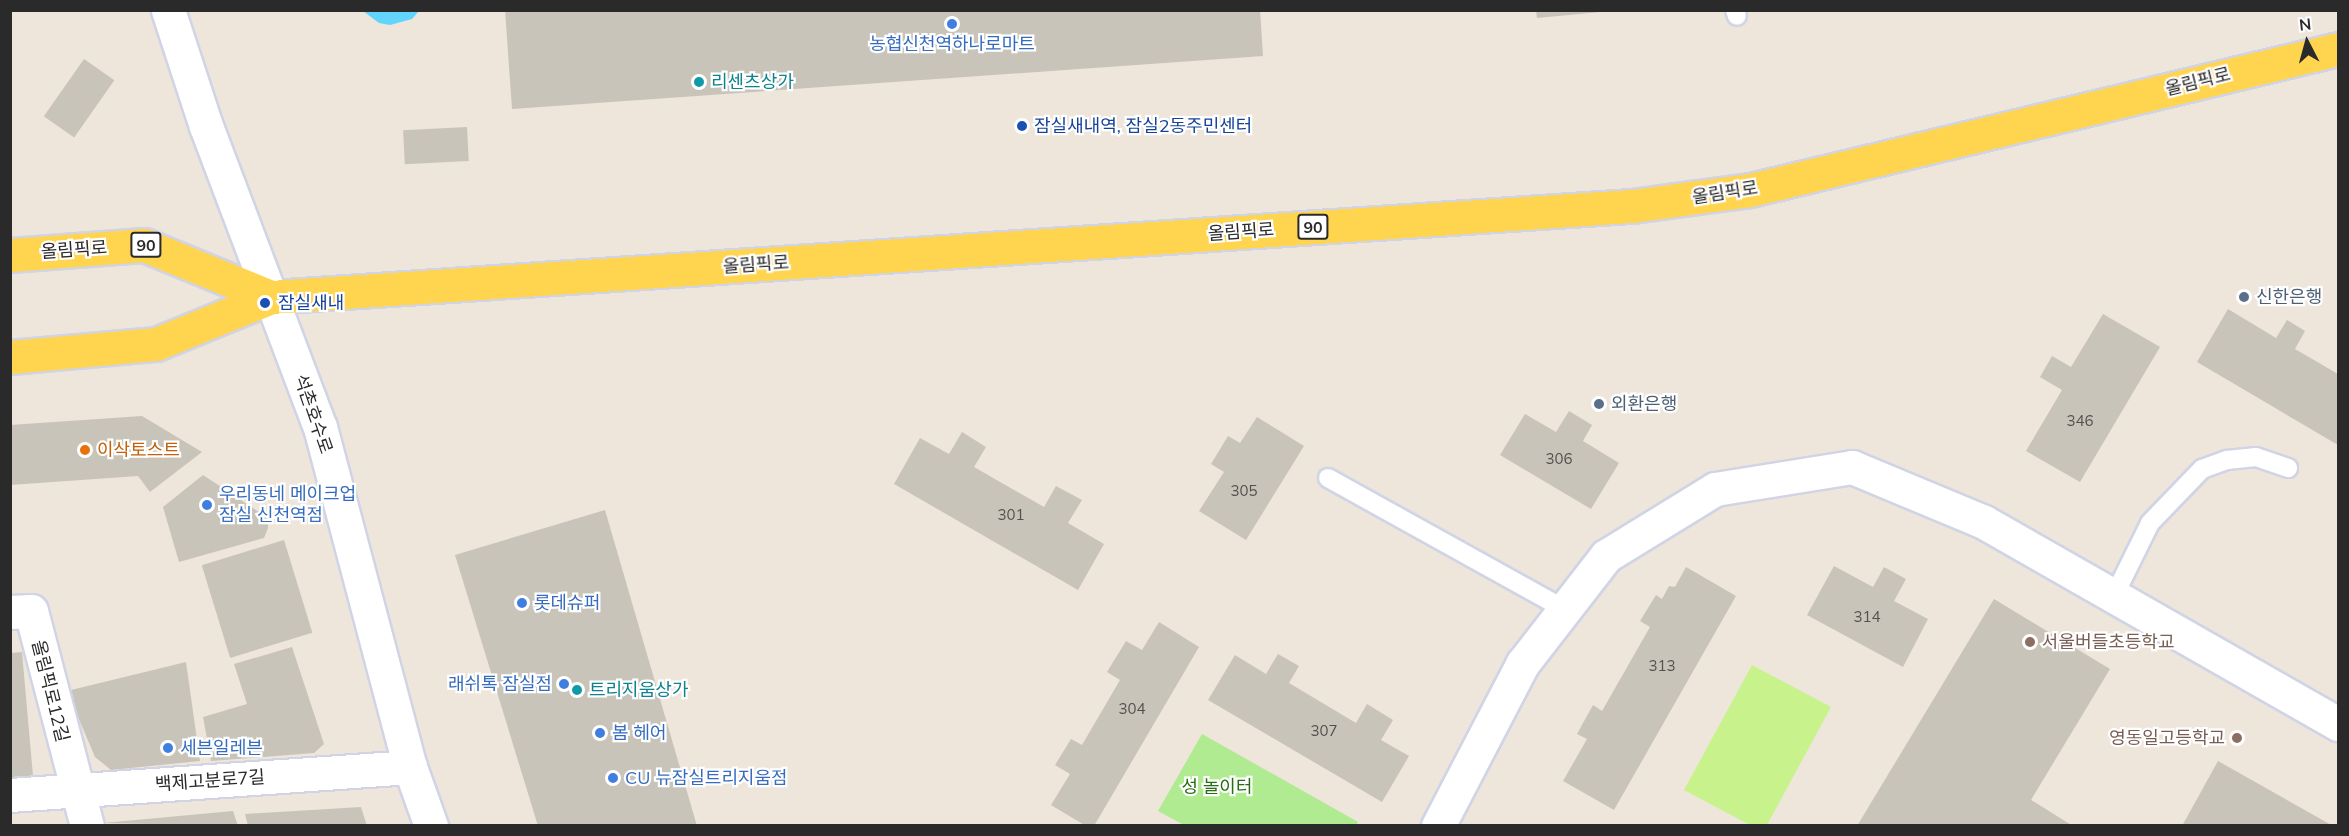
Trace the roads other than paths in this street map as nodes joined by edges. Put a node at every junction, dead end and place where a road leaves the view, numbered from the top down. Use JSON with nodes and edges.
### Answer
{"nodes":[{"id":1,"x":168,"y":10,"type":"edge"},
{"id":2,"x":2338,"y":49,"type":"edge"},
{"id":3,"x":10,"y":255,"type":"edge"},
{"id":4,"x":271,"y":297,"type":"junction"},
{"id":5,"x":10,"y":357,"type":"edge"},
{"id":6,"x":2288,"y":468,"type":"dead end"},
{"id":7,"x":1328,"y":478,"type":"dead end"},
{"id":8,"x":2114,"y":596,"type":"junction"},
{"id":9,"x":1564,"y":609,"type":"junction"},
{"id":10,"x":10,"y":612,"type":"edge"},
{"id":11,"x":2338,"y":724,"type":"edge"},
{"id":12,"x":410,"y":767,"type":"junction"},
{"id":13,"x":75,"y":790,"type":"junction"},
{"id":14,"x":10,"y":795,"type":"edge"},
{"id":15,"x":87,"y":825,"type":"edge"},
{"id":16,"x":431,"y":825,"type":"edge"},
{"id":17,"x":1438,"y":825,"type":"edge"}],
"edges":[{"from":1,"to":4,"type":"street","name":"석촌호수로"},
{"from":2,"to":4,"type":"main road","name":"올림픽로","number":"90"},
{"from":3,"to":4,"type":"main road","name":"올림픽로","number":"90"},
{"from":4,"to":5,"type":"main road","name":"올림픽로","number":"90"},
{"from":4,"to":12,"type":"street","name":"석촌호수로"},
{"from":6,"to":8,"type":"lane"},
{"from":7,"to":9,"type":"lane"},
{"from":8,"to":9,"type":"street"},
{"from":8,"to":11,"type":"street"},
{"from":9,"to":17,"type":"street"},
{"from":10,"to":13,"type":"street","name":"올림픽로12길"},
{"from":12,"to":13,"type":"street","name":"백제고분로7길"},
{"from":12,"to":16,"type":"street","name":"석촌호수로"},
{"from":13,"to":14,"type":"street","name":"백제고분로7길"},
{"from":13,"to":15,"type":"street"}]}
